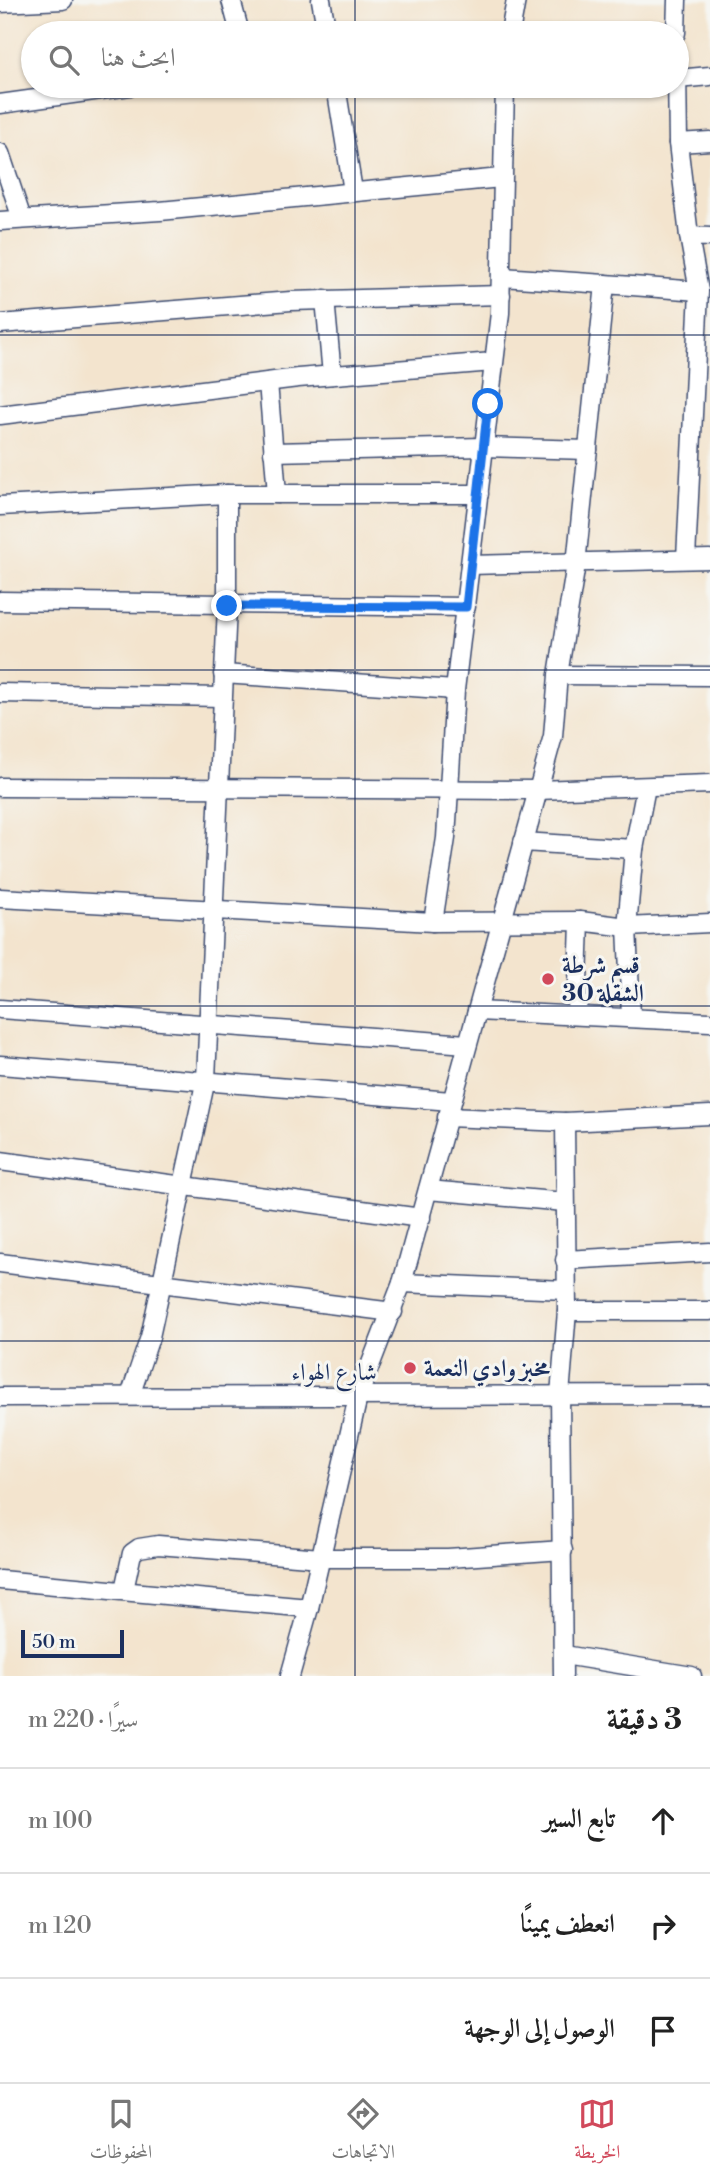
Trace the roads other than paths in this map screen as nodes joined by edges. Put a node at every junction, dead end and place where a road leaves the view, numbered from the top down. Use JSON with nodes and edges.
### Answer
{"nodes":[{"id":1,"x":56,"y":0,"type":"edge"},
{"id":2,"x":63,"y":0,"type":"edge"},
{"id":3,"x":231,"y":0,"type":"edge"},
{"id":4,"x":321,"y":0,"type":"edge"},
{"id":5,"x":516,"y":0,"type":"edge"},
{"id":6,"x":677,"y":0,"type":"edge"},
{"id":7,"x":0,"y":3,"type":"edge"},
{"id":8,"x":237,"y":21,"type":"edge"},
{"id":9,"x":325,"y":21,"type":"edge"},
{"id":10,"x":512,"y":21,"type":"edge"},
{"id":11,"x":676,"y":21,"type":"edge"},
{"id":12,"x":710,"y":76,"type":"edge"},
{"id":13,"x":689,"y":78,"type":"edge"},
{"id":14,"x":43,"y":98,"type":"edge"},
{"id":15,"x":338,"y":98,"type":"edge"},
{"id":16,"x":504,"y":98,"type":"edge"},
{"id":17,"x":677,"y":98,"type":"edge"},
{"id":18,"x":0,"y":104,"type":"edge"},
{"id":19,"x":710,"y":141,"type":"edge"},
{"id":20,"x":678,"y":143,"type":"junction"},
{"id":21,"x":0,"y":153,"type":"edge"},
{"id":22,"x":501,"y":178,"type":"junction"},
{"id":23,"x":353,"y":191,"type":"junction"},
{"id":24,"x":22,"y":219,"type":"junction"},
{"id":25,"x":0,"y":220,"type":"edge"},
{"id":26,"x":689,"y":236,"type":"junction"},
{"id":27,"x":710,"y":237,"type":"edge"},
{"id":28,"x":605,"y":284,"type":"junction"},
{"id":29,"x":502,"y":286,"type":"junction"},
{"id":30,"x":699,"y":291,"type":"junction"},
{"id":31,"x":325,"y":299,"type":"junction"},
{"id":32,"x":0,"y":324,"type":"edge"},
{"id":33,"x":493,"y":362,"type":"junction"},
{"id":34,"x":332,"y":375,"type":"junction"},
{"id":35,"x":268,"y":382,"type":"junction"},
{"id":36,"x":0,"y":415,"type":"edge"},
{"id":37,"x":483,"y":447,"type":"junction"},
{"id":38,"x":588,"y":450,"type":"junction"},
{"id":39,"x":273,"y":452,"type":"junction"},
{"id":40,"x":227,"y":494,"type":"junction"},
{"id":41,"x":277,"y":494,"type":"junction"},
{"id":42,"x":479,"y":494,"type":"junction"},
{"id":43,"x":0,"y":506,"type":"edge"},
{"id":44,"x":686,"y":559,"type":"junction"},
{"id":45,"x":710,"y":559,"type":"edge"},
{"id":46,"x":576,"y":564,"type":"junction"},
{"id":47,"x":470,"y":565,"type":"junction"},
{"id":48,"x":0,"y":601,"type":"edge"},
{"id":49,"x":227,"y":606,"type":"junction"},
{"id":50,"x":466,"y":607,"type":"junction"},
{"id":51,"x":223,"y":674,"type":"junction"},
{"id":52,"x":558,"y":675,"type":"junction"},
{"id":53,"x":710,"y":676,"type":"edge"},
{"id":54,"x":454,"y":690,"type":"junction"},
{"id":55,"x":0,"y":693,"type":"edge"},
{"id":56,"x":222,"y":697,"type":"junction"},
{"id":57,"x":710,"y":784,"type":"edge"},
{"id":58,"x":0,"y":787,"type":"edge"},
{"id":59,"x":646,"y":787,"type":"junction"},
{"id":60,"x":218,"y":789,"type":"junction"},
{"id":61,"x":449,"y":790,"type":"junction"},
{"id":62,"x":537,"y":790,"type":"junction"},
{"id":63,"x":523,"y":842,"type":"junction"},
{"id":64,"x":634,"y":849,"type":"junction"},
{"id":65,"x":0,"y":898,"type":"edge"},
{"id":66,"x":215,"y":911,"type":"junction"},
{"id":67,"x":580,"y":921,"type":"junction"},
{"id":68,"x":433,"y":922,"type":"junction"},
{"id":69,"x":710,"y":923,"type":"edge"},
{"id":70,"x":503,"y":924,"type":"junction"},
{"id":71,"x":627,"y":927,"type":"junction"},
{"id":72,"x":0,"y":1009,"type":"edge"},
{"id":73,"x":477,"y":1011,"type":"junction"},
{"id":74,"x":577,"y":1015,"type":"junction"},
{"id":75,"x":631,"y":1016,"type":"junction"},
{"id":76,"x":710,"y":1021,"type":"edge"},
{"id":77,"x":211,"y":1023,"type":"junction"},
{"id":78,"x":467,"y":1044,"type":"junction"},
{"id":79,"x":0,"y":1065,"type":"edge"},
{"id":80,"x":206,"y":1079,"type":"junction"},
{"id":81,"x":449,"y":1109,"type":"junction"},
{"id":82,"x":710,"y":1115,"type":"edge"},
{"id":83,"x":565,"y":1122,"type":"junction"},
{"id":84,"x":0,"y":1161,"type":"edge"},
{"id":85,"x":183,"y":1184,"type":"junction"},
{"id":86,"x":428,"y":1190,"type":"junction"},
{"id":87,"x":565,"y":1202,"type":"junction"},
{"id":88,"x":421,"y":1218,"type":"junction"},
{"id":89,"x":710,"y":1252,"type":"edge"},
{"id":90,"x":565,"y":1260,"type":"junction"},
{"id":91,"x":0,"y":1263,"type":"edge"},
{"id":92,"x":161,"y":1283,"type":"junction"},
{"id":93,"x":402,"y":1283,"type":"junction"},
{"id":94,"x":566,"y":1290,"type":"junction"},
{"id":95,"x":567,"y":1311,"type":"junction"},
{"id":96,"x":710,"y":1311,"type":"edge"},
{"id":97,"x":393,"y":1312,"type":"junction"},
{"id":98,"x":560,"y":1395,"type":"junction"},
{"id":99,"x":710,"y":1395,"type":"edge"},
{"id":100,"x":130,"y":1396,"type":"junction"},
{"id":101,"x":0,"y":1397,"type":"edge"},
{"id":102,"x":358,"y":1397,"type":"junction"},
{"id":103,"x":563,"y":1550,"type":"junction"},
{"id":104,"x":321,"y":1558,"type":"junction"},
{"id":105,"x":0,"y":1580,"type":"edge"},
{"id":106,"x":124,"y":1590,"type":"junction"},
{"id":107,"x":309,"y":1608,"type":"junction"},
{"id":108,"x":564,"y":1655,"type":"junction"},
{"id":109,"x":290,"y":1676,"type":"edge"},
{"id":110,"x":564,"y":1676,"type":"edge"},
{"id":111,"x":692,"y":1676,"type":"edge"}],
"edges":[{"from":1,"to":2,"type":"street"},
{"from":1,"to":7,"type":"street"},
{"from":3,"to":8,"type":"street"},
{"from":4,"to":9,"type":"street"},
{"from":5,"to":10,"type":"street"},
{"from":6,"to":11,"type":"street"},
{"from":12,"to":13,"type":"street"},
{"from":14,"to":18,"type":"street"},
{"from":15,"to":23,"type":"street"},
{"from":16,"to":22,"type":"street"},
{"from":17,"to":20,"type":"street"},
{"from":19,"to":20,"type":"street"},
{"from":20,"to":26,"type":"street"},
{"from":21,"to":24,"type":"street"},
{"from":22,"to":23,"type":"street"},
{"from":22,"to":29,"type":"street"},
{"from":23,"to":24,"type":"street"},
{"from":24,"to":25,"type":"street"},
{"from":26,"to":27,"type":"street"},
{"from":26,"to":30,"type":"street"},
{"from":28,"to":29,"type":"street"},
{"from":28,"to":30,"type":"street"},
{"from":28,"to":38,"type":"street"},
{"from":29,"to":31,"type":"street"},
{"from":29,"to":33,"type":"street"},
{"from":30,"to":44,"type":"street"},
{"from":31,"to":32,"type":"street"},
{"from":31,"to":34,"type":"street"},
{"from":33,"to":34,"type":"street"},
{"from":33,"to":37,"type":"street"},
{"from":34,"to":35,"type":"street"},
{"from":35,"to":36,"type":"street"},
{"from":35,"to":39,"type":"street"},
{"from":37,"to":38,"type":"street"},
{"from":37,"to":39,"type":"street"},
{"from":37,"to":42,"type":"street"},
{"from":38,"to":46,"type":"street"},
{"from":39,"to":41,"type":"street"},
{"from":40,"to":41,"type":"street"},
{"from":40,"to":43,"type":"street"},
{"from":40,"to":49,"type":"street"},
{"from":41,"to":42,"type":"street"},
{"from":42,"to":47,"type":"street"},
{"from":44,"to":45,"type":"street"},
{"from":44,"to":46,"type":"street"},
{"from":46,"to":47,"type":"street"},
{"from":46,"to":52,"type":"street"},
{"from":47,"to":50,"type":"street"},
{"from":48,"to":49,"type":"street"},
{"from":49,"to":50,"type":"street"},
{"from":49,"to":51,"type":"street"},
{"from":50,"to":54,"type":"street"},
{"from":51,"to":54,"type":"street"},
{"from":51,"to":56,"type":"street"},
{"from":52,"to":53,"type":"street"},
{"from":52,"to":62,"type":"street"},
{"from":54,"to":61,"type":"street"},
{"from":55,"to":56,"type":"street"},
{"from":56,"to":60,"type":"street"},
{"from":57,"to":59,"type":"street"},
{"from":58,"to":60,"type":"street"},
{"from":59,"to":62,"type":"street"},
{"from":59,"to":64,"type":"street"},
{"from":60,"to":61,"type":"street"},
{"from":60,"to":66,"type":"street"},
{"from":61,"to":62,"type":"street"},
{"from":61,"to":68,"type":"street"},
{"from":62,"to":63,"type":"street"},
{"from":63,"to":64,"type":"street"},
{"from":63,"to":70,"type":"street"},
{"from":64,"to":71,"type":"street"},
{"from":65,"to":66,"type":"street"},
{"from":66,"to":68,"type":"street"},
{"from":66,"to":77,"type":"street"},
{"from":67,"to":70,"type":"street"},
{"from":67,"to":71,"type":"street"},
{"from":67,"to":74,"type":"street"},
{"from":68,"to":70,"type":"street"},
{"from":69,"to":71,"type":"street"},
{"from":70,"to":73,"type":"street"},
{"from":71,"to":75,"type":"street"},
{"from":72,"to":77,"type":"street"},
{"from":73,"to":74,"type":"street"},
{"from":73,"to":78,"type":"street"},
{"from":74,"to":75,"type":"street"},
{"from":75,"to":76,"type":"street"},
{"from":77,"to":78,"type":"street"},
{"from":77,"to":80,"type":"street"},
{"from":78,"to":81,"type":"street"},
{"from":79,"to":80,"type":"street"},
{"from":80,"to":81,"type":"street"},
{"from":80,"to":85,"type":"street"},
{"from":81,"to":83,"type":"street"},
{"from":81,"to":86,"type":"street"},
{"from":82,"to":83,"type":"street"},
{"from":83,"to":87,"type":"street"},
{"from":84,"to":85,"type":"street"},
{"from":85,"to":88,"type":"street"},
{"from":85,"to":92,"type":"street"},
{"from":86,"to":87,"type":"street"},
{"from":86,"to":88,"type":"street"},
{"from":87,"to":90,"type":"street"},
{"from":88,"to":93,"type":"street"},
{"from":89,"to":90,"type":"street"},
{"from":90,"to":94,"type":"street"},
{"from":91,"to":92,"type":"street"},
{"from":92,"to":97,"type":"street"},
{"from":92,"to":100,"type":"street"},
{"from":93,"to":94,"type":"street"},
{"from":93,"to":97,"type":"street"},
{"from":94,"to":95,"type":"street"},
{"from":95,"to":96,"type":"street"},
{"from":95,"to":98,"type":"street"},
{"from":97,"to":102,"type":"street"},
{"from":98,"to":99,"type":"street","name":"شارع الهواء"},
{"from":98,"to":102,"type":"street","name":"شارع الهواء"},
{"from":98,"to":103,"type":"street"},
{"from":100,"to":101,"type":"street","name":"شارع الهواء"},
{"from":100,"to":102,"type":"street","name":"شارع الهواء"},
{"from":102,"to":104,"type":"street"},
{"from":103,"to":104,"type":"street"},
{"from":103,"to":108,"type":"street"},
{"from":104,"to":106,"type":"street"},
{"from":104,"to":107,"type":"street"},
{"from":105,"to":106,"type":"street"},
{"from":106,"to":107,"type":"street"},
{"from":107,"to":109,"type":"street"},
{"from":108,"to":110,"type":"street"},
{"from":108,"to":111,"type":"street"}]}
